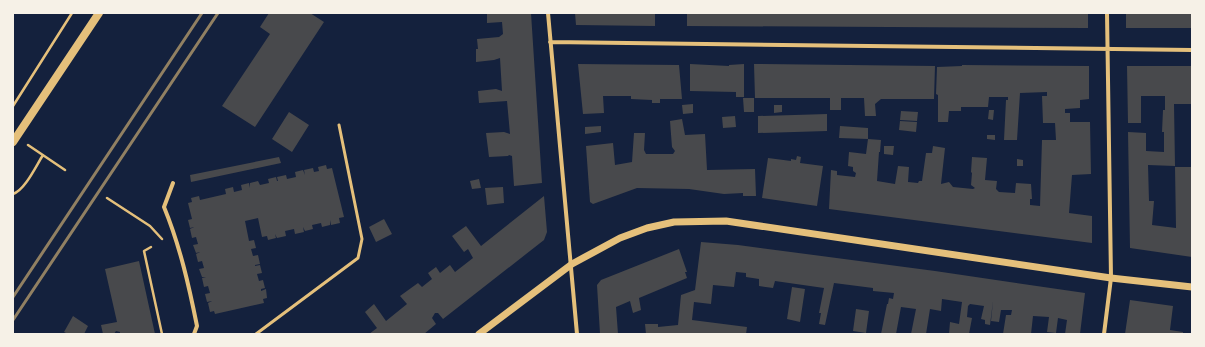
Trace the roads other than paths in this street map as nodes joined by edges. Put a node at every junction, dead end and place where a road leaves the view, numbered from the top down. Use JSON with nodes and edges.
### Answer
{"nodes":[{"id":1,"x":99,"y":13,"type":"edge"},
{"id":2,"x":548,"y":13,"type":"edge"},
{"id":3,"x":1107,"y":13,"type":"edge"},
{"id":4,"x":550,"y":42,"type":"junction"},
{"id":5,"x":1108,"y":50,"type":"junction"},
{"id":6,"x":1192,"y":50,"type":"edge"},
{"id":7,"x":339,"y":125,"type":"dead end"},
{"id":8,"x":13,"y":142,"type":"edge"},
{"id":9,"x":172,"y":183,"type":"dead end"},
{"id":10,"x":572,"y":264,"type":"junction"},
{"id":11,"x":1111,"y":278,"type":"junction"},
{"id":12,"x":1192,"y":287,"type":"edge"},
{"id":13,"x":194,"y":334,"type":"edge"},
{"id":14,"x":256,"y":334,"type":"edge"},
{"id":15,"x":479,"y":334,"type":"edge"},
{"id":16,"x":577,"y":334,"type":"edge"},
{"id":17,"x":1104,"y":334,"type":"edge"}],
"edges":[{"from":1,"to":8,"type":"main road"},
{"from":2,"to":4,"type":"street"},
{"from":3,"to":5,"type":"street"},
{"from":4,"to":5,"type":"street"},
{"from":4,"to":10,"type":"street"},
{"from":5,"to":6,"type":"street"},
{"from":5,"to":11,"type":"street"},
{"from":7,"to":14,"type":"lane"},
{"from":9,"to":13,"type":"street"},
{"from":10,"to":11,"type":"street"},
{"from":10,"to":15,"type":"street"},
{"from":10,"to":16,"type":"street"},
{"from":11,"to":12,"type":"street"},
{"from":11,"to":17,"type":"street"}]}
